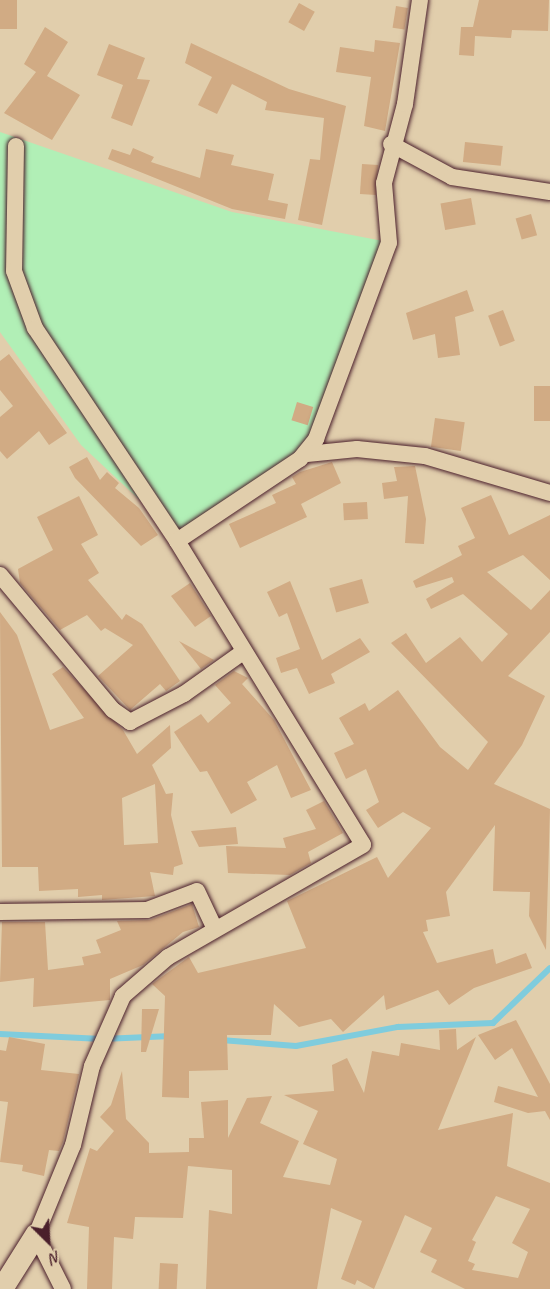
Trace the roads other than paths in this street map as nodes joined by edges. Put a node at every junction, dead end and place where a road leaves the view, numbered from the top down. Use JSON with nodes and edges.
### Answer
{"nodes":[{"id":1,"x":420,"y":0,"type":"edge"},
{"id":2,"x":391,"y":144,"type":"junction"},
{"id":3,"x":16,"y":146,"type":"dead end"},
{"id":4,"x":550,"y":192,"type":"edge"},
{"id":5,"x":307,"y":454,"type":"junction"},
{"id":6,"x":550,"y":492,"type":"edge"},
{"id":7,"x":177,"y":541,"type":"junction"},
{"id":8,"x":0,"y":575,"type":"edge"},
{"id":9,"x":243,"y":652,"type":"junction"},
{"id":10,"x":0,"y":912,"type":"edge"},
{"id":11,"x":215,"y":929,"type":"junction"},
{"id":12,"x":36,"y":1235,"type":"junction"},
{"id":13,"x":2,"y":1289,"type":"edge"},
{"id":14,"x":63,"y":1289,"type":"edge"}],
"edges":[{"from":1,"to":2,"type":"street"},
{"from":2,"to":4,"type":"street"},
{"from":2,"to":5,"type":"street"},
{"from":3,"to":7,"type":"street"},
{"from":5,"to":6,"type":"street"},
{"from":5,"to":7,"type":"street"},
{"from":7,"to":9,"type":"street"},
{"from":8,"to":9,"type":"street"},
{"from":9,"to":11,"type":"street"},
{"from":10,"to":11,"type":"street"},
{"from":11,"to":12,"type":"street"},
{"from":12,"to":13,"type":"street"},
{"from":12,"to":14,"type":"street"}]}
